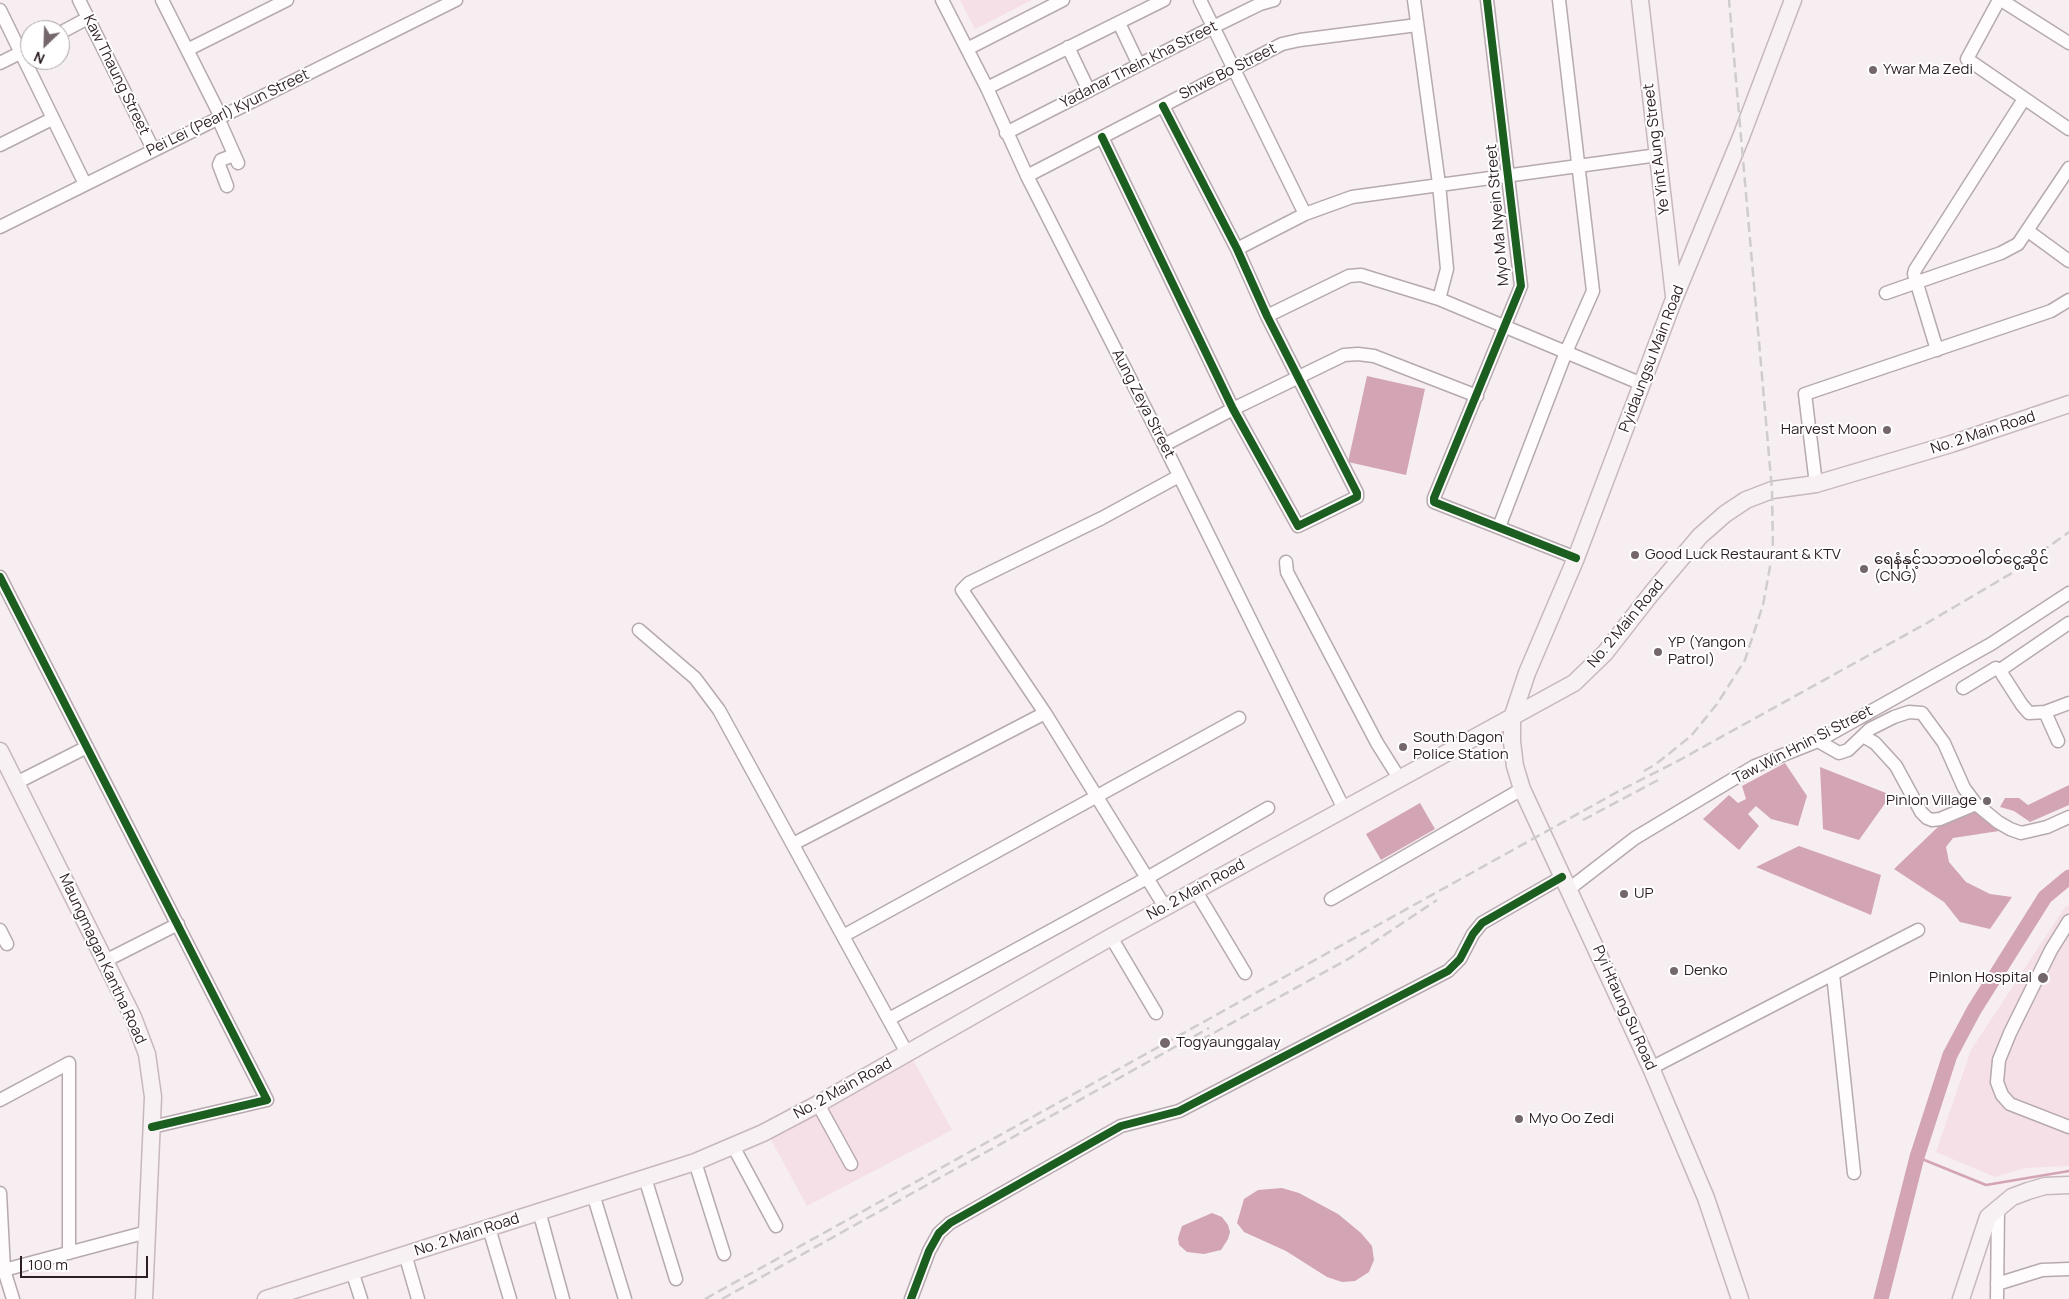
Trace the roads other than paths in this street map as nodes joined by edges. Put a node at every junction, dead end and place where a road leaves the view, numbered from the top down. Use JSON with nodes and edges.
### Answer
{"nodes":[{"id":1,"x":79,"y":0,"type":"edge"},
{"id":2,"x":162,"y":0,"type":"edge"},
{"id":3,"x":287,"y":0,"type":"edge"},
{"id":4,"x":456,"y":0,"type":"edge"},
{"id":5,"x":942,"y":0,"type":"edge"},
{"id":6,"x":1063,"y":0,"type":"edge"},
{"id":7,"x":1164,"y":0,"type":"edge"},
{"id":8,"x":1200,"y":0,"type":"edge"},
{"id":9,"x":1274,"y":0,"type":"edge"},
{"id":10,"x":1414,"y":0,"type":"edge"},
{"id":11,"x":1487,"y":0,"type":"edge"},
{"id":12,"x":1559,"y":0,"type":"edge"},
{"id":13,"x":1640,"y":0,"type":"edge"},
{"id":14,"x":1793,"y":0,"type":"edge"},
{"id":15,"x":2000,"y":0,"type":"edge"},
{"id":16,"x":1259,"y":2,"type":"edge"},
{"id":17,"x":431,"y":5,"type":"edge"},
{"id":18,"x":0,"y":10,"type":"edge"},
{"id":19,"x":88,"y":18,"type":"junction"},
{"id":20,"x":1119,"y":23,"type":"junction"},
{"id":21,"x":1417,"y":25,"type":"junction"},
{"id":22,"x":70,"y":27,"type":"edge"},
{"id":23,"x":1213,"y":27,"type":"junction"},
{"id":24,"x":20,"y":42,"type":"edge"},
{"id":25,"x":2069,"y":43,"type":"edge"},
{"id":26,"x":1068,"y":48,"type":"junction"},
{"id":27,"x":967,"y":49,"type":"junction"},
{"id":28,"x":187,"y":50,"type":"junction"},
{"id":29,"x":20,"y":53,"type":"edge"},
{"id":30,"x":0,"y":63,"type":"edge"},
{"id":31,"x":1139,"y":65,"type":"junction"},
{"id":32,"x":1233,"y":69,"type":"junction"},
{"id":33,"x":33,"y":70,"type":"edge"},
{"id":34,"x":987,"y":88,"type":"junction"},
{"id":35,"x":1089,"y":91,"type":"junction"},
{"id":36,"x":2024,"y":98,"type":"junction"},
{"id":37,"x":1163,"y":106,"type":"junction"},
{"id":38,"x":220,"y":117,"type":"junction"},
{"id":39,"x":52,"y":119,"type":"junction"},
{"id":40,"x":2069,"y":129,"type":"edge"},
{"id":41,"x":1006,"y":133,"type":"junction"},
{"id":42,"x":1102,"y":138,"type":"junction"},
{"id":43,"x":0,"y":145,"type":"edge"},
{"id":44,"x":153,"y":150,"type":"junction"},
{"id":45,"x":1658,"y":155,"type":"junction"},
{"id":46,"x":1579,"y":166,"type":"junction"},
{"id":47,"x":2069,"y":168,"type":"edge"},
{"id":48,"x":1027,"y":176,"type":"junction"},
{"id":49,"x":1509,"y":176,"type":"junction"},
{"id":50,"x":84,"y":184,"type":"junction"},
{"id":51,"x":1439,"y":184,"type":"junction"},
{"id":52,"x":227,"y":186,"type":"dead end"},
{"id":53,"x":1305,"y":214,"type":"junction"},
{"id":54,"x":0,"y":226,"type":"edge"},
{"id":55,"x":2028,"y":231,"type":"junction"},
{"id":56,"x":1238,"y":250,"type":"junction"},
{"id":57,"x":2069,"y":260,"type":"edge"},
{"id":58,"x":1916,"y":283,"type":"junction"},
{"id":59,"x":1886,"y":293,"type":"dead end"},
{"id":60,"x":1439,"y":299,"type":"junction"},
{"id":61,"x":1674,"y":299,"type":"junction"},
{"id":62,"x":2069,"y":300,"type":"edge"},
{"id":63,"x":1266,"y":316,"type":"junction"},
{"id":64,"x":1504,"y":326,"type":"junction"},
{"id":65,"x":1937,"y":350,"type":"junction"},
{"id":66,"x":1566,"y":352,"type":"junction"},
{"id":67,"x":1298,"y":376,"type":"junction"},
{"id":68,"x":1642,"y":384,"type":"junction"},
{"id":69,"x":1477,"y":396,"type":"junction"},
{"id":70,"x":2069,"y":404,"type":"edge"},
{"id":71,"x":1233,"y":409,"type":"junction"},
{"id":72,"x":1164,"y":445,"type":"junction"},
{"id":73,"x":1179,"y":476,"type":"junction"},
{"id":74,"x":1816,"y":484,"type":"junction"},
{"id":75,"x":1499,"y":527,"type":"junction"},
{"id":76,"x":1576,"y":558,"type":"junction"},
{"id":77,"x":1286,"y":562,"type":"dead end"},
{"id":78,"x":0,"y":576,"type":"edge"},
{"id":79,"x":2069,"y":593,"type":"edge"},
{"id":80,"x":2069,"y":623,"type":"edge"},
{"id":81,"x":639,"y":630,"type":"dead end"},
{"id":82,"x":2002,"y":671,"type":"junction"},
{"id":83,"x":1527,"y":673,"type":"junction"},
{"id":84,"x":1963,"y":688,"type":"dead end"},
{"id":85,"x":1556,"y":693,"type":"junction"},
{"id":86,"x":2069,"y":703,"type":"edge"},
{"id":87,"x":2045,"y":712,"type":"junction"},
{"id":88,"x":1045,"y":713,"type":"junction"},
{"id":89,"x":1239,"y":718,"type":"dead end"},
{"id":90,"x":1512,"y":718,"type":"junction"},
{"id":91,"x":1863,"y":736,"type":"junction"},
{"id":92,"x":1818,"y":741,"type":"junction"},
{"id":93,"x":2058,"y":741,"type":"dead end"},
{"id":94,"x":87,"y":747,"type":"junction"},
{"id":95,"x":0,"y":751,"type":"edge"},
{"id":96,"x":1399,"y":778,"type":"junction"},
{"id":97,"x":16,"y":783,"type":"junction"},
{"id":98,"x":1522,"y":789,"type":"junction"},
{"id":99,"x":1098,"y":798,"type":"junction"},
{"id":100,"x":1976,"y":804,"type":"junction"},
{"id":101,"x":1268,"y":808,"type":"dead end"},
{"id":102,"x":1344,"y":809,"type":"junction"},
{"id":103,"x":2069,"y":817,"type":"edge"},
{"id":104,"x":792,"y":844,"type":"junction"},
{"id":105,"x":1147,"y":878,"type":"junction"},
{"id":106,"x":1565,"y":883,"type":"junction"},
{"id":107,"x":1196,"y":891,"type":"junction"},
{"id":108,"x":1331,"y":898,"type":"dead end"},
{"id":109,"x":1165,"y":907,"type":"junction"},
{"id":110,"x":2069,"y":921,"type":"edge"},
{"id":111,"x":178,"y":924,"type":"junction"},
{"id":112,"x":0,"y":930,"type":"edge"},
{"id":113,"x":1918,"y":930,"type":"dead end"},
{"id":114,"x":843,"y":936,"type":"junction"},
{"id":115,"x":1111,"y":937,"type":"junction"},
{"id":116,"x":7,"y":944,"type":"dead end"},
{"id":117,"x":105,"y":961,"type":"junction"},
{"id":118,"x":1245,"y":973,"type":"dead end"},
{"id":119,"x":1833,"y":974,"type":"junction"},
{"id":120,"x":1156,"y":1013,"type":"dead end"},
{"id":121,"x":889,"y":1019,"type":"junction"},
{"id":122,"x":907,"y":1053,"type":"junction"},
{"id":123,"x":1651,"y":1068,"type":"junction"},
{"id":124,"x":0,"y":1100,"type":"edge"},
{"id":125,"x":818,"y":1104,"type":"junction"},
{"id":126,"x":152,"y":1127,"type":"junction"},
{"id":127,"x":2069,"y":1127,"type":"edge"},
{"id":128,"x":733,"y":1146,"type":"junction"},
{"id":129,"x":695,"y":1162,"type":"junction"},
{"id":130,"x":851,"y":1164,"type":"dead end"},
{"id":131,"x":1854,"y":1174,"type":"dead end"},
{"id":132,"x":644,"y":1178,"type":"junction"},
{"id":133,"x":2069,"y":1185,"type":"edge"},
{"id":134,"x":0,"y":1193,"type":"edge"},
{"id":135,"x":593,"y":1194,"type":"junction"},
{"id":136,"x":1998,"y":1208,"type":"junction"},
{"id":137,"x":539,"y":1212,"type":"junction"},
{"id":138,"x":776,"y":1226,"type":"dead end"},
{"id":139,"x":489,"y":1228,"type":"junction"},
{"id":140,"x":147,"y":1232,"type":"junction"},
{"id":141,"x":69,"y":1253,"type":"junction"},
{"id":142,"x":405,"y":1254,"type":"junction"},
{"id":143,"x":724,"y":1254,"type":"dead end"},
{"id":144,"x":2069,"y":1268,"type":"edge"},
{"id":145,"x":4,"y":1270,"type":"junction"},
{"id":146,"x":352,"y":1271,"type":"junction"},
{"id":147,"x":676,"y":1280,"type":"dead end"},
{"id":148,"x":1997,"y":1284,"type":"junction"},
{"id":149,"x":300,"y":1294,"type":"edge"},
{"id":150,"x":13,"y":1299,"type":"edge"},
{"id":151,"x":144,"y":1299,"type":"edge"},
{"id":152,"x":266,"y":1299,"type":"edge"},
{"id":153,"x":361,"y":1299,"type":"edge"},
{"id":154,"x":418,"y":1299,"type":"edge"},
{"id":155,"x":510,"y":1299,"type":"edge"},
{"id":156,"x":564,"y":1299,"type":"edge"},
{"id":157,"x":625,"y":1299,"type":"edge"},
{"id":158,"x":911,"y":1299,"type":"edge"},
{"id":159,"x":1740,"y":1299,"type":"edge"},
{"id":160,"x":1960,"y":1299,"type":"edge"},
{"id":161,"x":1997,"y":1299,"type":"edge"}],
"edges":[{"from":1,"to":19,"type":"street","name":"Kaw Thaung Street"},
{"from":2,"to":28,"type":"street"},
{"from":3,"to":28,"type":"street"},
{"from":4,"to":17,"type":"street","name":"Pei Lei (Pearl) Kyun Street"},
{"from":5,"to":27,"type":"street","name":"Aung Zeya Street"},
{"from":6,"to":27,"type":"street"},
{"from":7,"to":20,"type":"street"},
{"from":8,"to":23,"type":"street"},
{"from":9,"to":16,"type":"street","name":"Yadanar Thein Kha Street"},
{"from":10,"to":21,"type":"street"},
{"from":11,"to":49,"type":"street","name":"Myo Ma Nyein Street"},
{"from":12,"to":46,"type":"street"},
{"from":13,"to":45,"type":"main road","name":"Ye Yint Aung Street"},
{"from":14,"to":61,"type":"main road","name":"Pyidaungsu Main Road"},
{"from":15,"to":25,"type":"street"},
{"from":15,"to":36,"type":"street"},
{"from":16,"to":23,"type":"street","name":"Yadanar Thein Kha Street"},
{"from":17,"to":38,"type":"street","name":"Pei Lei (Pearl) Kyun Street"},
{"from":18,"to":24,"type":"street"},
{"from":19,"to":22,"type":"street"},
{"from":19,"to":44,"type":"street","name":"Kaw Thaung Street"},
{"from":20,"to":26,"type":"street"},
{"from":20,"to":31,"type":"street"},
{"from":21,"to":32,"type":"street","name":"Shwe Bo Street"},
{"from":21,"to":51,"type":"street"},
{"from":23,"to":31,"type":"street","name":"Yadanar Thein Kha Street"},
{"from":23,"to":32,"type":"street"},
{"from":26,"to":34,"type":"street"},
{"from":26,"to":35,"type":"street"},
{"from":27,"to":34,"type":"street","name":"Aung Zeya Street"},
{"from":28,"to":38,"type":"street"},
{"from":29,"to":30,"type":"street"},
{"from":31,"to":35,"type":"street","name":"Yadanar Thein Kha Street"},
{"from":32,"to":37,"type":"street","name":"Shwe Bo Street"},
{"from":32,"to":53,"type":"street"},
{"from":33,"to":39,"type":"street"},
{"from":34,"to":41,"type":"street","name":"Aung Zeya Street"},
{"from":35,"to":41,"type":"street","name":"Yadanar Thein Kha Street"},
{"from":36,"to":40,"type":"street"},
{"from":36,"to":58,"type":"street"},
{"from":37,"to":42,"type":"street","name":"Shwe Bo Street"},
{"from":37,"to":56,"type":"street"},
{"from":38,"to":44,"type":"street","name":"Pei Lei (Pearl) Kyun Street"},
{"from":38,"to":52,"type":"street"},
{"from":39,"to":43,"type":"street"},
{"from":39,"to":50,"type":"street"},
{"from":41,"to":48,"type":"street","name":"Aung Zeya Street"},
{"from":42,"to":48,"type":"street","name":"Shwe Bo Street"},
{"from":42,"to":71,"type":"street"},
{"from":44,"to":50,"type":"street","name":"Pei Lei (Pearl) Kyun Street"},
{"from":45,"to":46,"type":"street"},
{"from":45,"to":61,"type":"main road","name":"Ye Yint Aung Street"},
{"from":46,"to":49,"type":"street"},
{"from":46,"to":66,"type":"street"},
{"from":47,"to":55,"type":"street"},
{"from":48,"to":72,"type":"street","name":"Aung Zeya Street"},
{"from":49,"to":51,"type":"street"},
{"from":49,"to":64,"type":"street","name":"Myo Ma Nyein Street"},
{"from":50,"to":54,"type":"street","name":"Pei Lei (Pearl) Kyun Street"},
{"from":51,"to":53,"type":"street"},
{"from":51,"to":60,"type":"street"},
{"from":53,"to":56,"type":"street"},
{"from":55,"to":57,"type":"street"},
{"from":55,"to":58,"type":"street"},
{"from":56,"to":63,"type":"street"},
{"from":58,"to":59,"type":"street"},
{"from":58,"to":65,"type":"street"},
{"from":60,"to":63,"type":"street"},
{"from":60,"to":64,"type":"street"},
{"from":61,"to":68,"type":"main road","name":"Pyidaungsu Main Road"},
{"from":62,"to":65,"type":"street"},
{"from":63,"to":67,"type":"street"},
{"from":64,"to":66,"type":"street"},
{"from":64,"to":69,"type":"street","name":"Myo Ma Nyein Street"},
{"from":65,"to":74,"type":"street"},
{"from":66,"to":68,"type":"street"},
{"from":66,"to":75,"type":"street"},
{"from":67,"to":69,"type":"street"},
{"from":67,"to":71,"type":"street"},
{"from":67,"to":71,"type":"street"},
{"from":68,"to":76,"type":"main road","name":"Pyidaungsu Main Road"},
{"from":69,"to":75,"type":"street","name":"Myo Ma Nyein Street"},
{"from":70,"to":74,"type":"main road","name":"No. 2 Main Road"},
{"from":71,"to":72,"type":"street"},
{"from":72,"to":73,"type":"street","name":"Aung Zeya Street"},
{"from":73,"to":88,"type":"street"},
{"from":73,"to":102,"type":"street","name":"Aung Zeya Street"},
{"from":74,"to":85,"type":"main road","name":"No. 2 Main Road"},
{"from":75,"to":76,"type":"street"},
{"from":76,"to":83,"type":"main road","name":"Pyidaungsu Main Road"},
{"from":77,"to":96,"type":"street"},
{"from":78,"to":94,"type":"street"},
{"from":79,"to":92,"type":"street","name":"Taw Win Hnin Si Street"},
{"from":80,"to":82,"type":"street"},
{"from":81,"to":104,"type":"street"},
{"from":82,"to":84,"type":"street"},
{"from":82,"to":87,"type":"street"},
{"from":83,"to":85,"type":"main road"},
{"from":83,"to":90,"type":"main road","name":"Pyidaungsu Main Road"},
{"from":85,"to":90,"type":"main road","name":"No. 2 Main Road"},
{"from":86,"to":87,"type":"street"},
{"from":87,"to":93,"type":"street"},
{"from":88,"to":99,"type":"street"},
{"from":88,"to":104,"type":"street"},
{"from":89,"to":99,"type":"street"},
{"from":90,"to":96,"type":"main road","name":"No. 2 Main Road"},
{"from":90,"to":98,"type":"main road","name":"Pyi Htaung Su Road"},
{"from":91,"to":92,"type":"street"},
{"from":91,"to":100,"type":"street"},
{"from":91,"to":100,"type":"street"},
{"from":92,"to":106,"type":"street","name":"Taw Win Hnin Si Street"},
{"from":94,"to":97,"type":"street"},
{"from":94,"to":111,"type":"street"},
{"from":95,"to":97,"type":"main road","name":"Maungmagan Kantha Road"},
{"from":96,"to":102,"type":"main road","name":"No. 2 Main Road"},
{"from":97,"to":117,"type":"main road","name":"Maungmagan Kantha Road"},
{"from":98,"to":106,"type":"main road","name":"Pyi Htaung Su Road"},
{"from":98,"to":108,"type":"street"},
{"from":99,"to":105,"type":"street"},
{"from":99,"to":114,"type":"street"},
{"from":100,"to":103,"type":"street"},
{"from":101,"to":105,"type":"street"},
{"from":102,"to":107,"type":"main road","name":"No. 2 Main Road"},
{"from":104,"to":114,"type":"street"},
{"from":105,"to":109,"type":"street"},
{"from":105,"to":121,"type":"street"},
{"from":106,"to":123,"type":"main road","name":"Pyi Htaung Su Road"},
{"from":106,"to":158,"type":"street","name":"Taw Win Hnin Si Street"},
{"from":107,"to":109,"type":"main road","name":"No. 2 Main Road"},
{"from":107,"to":118,"type":"street"},
{"from":109,"to":115,"type":"main road","name":"No. 2 Main Road"},
{"from":110,"to":127,"type":"street"},
{"from":111,"to":117,"type":"street"},
{"from":111,"to":126,"type":"street"},
{"from":112,"to":116,"type":"street"},
{"from":113,"to":119,"type":"street"},
{"from":114,"to":121,"type":"street"},
{"from":115,"to":120,"type":"street"},
{"from":115,"to":122,"type":"main road","name":"No. 2 Main Road"},
{"from":117,"to":126,"type":"main road","name":"Maungmagan Kantha Road"},
{"from":119,"to":123,"type":"street"},
{"from":119,"to":131,"type":"street"},
{"from":121,"to":122,"type":"street"},
{"from":122,"to":125,"type":"main road","name":"No. 2 Main Road"},
{"from":123,"to":159,"type":"main road","name":"Pyi Htaung Su Road"},
{"from":124,"to":141,"type":"street"},
{"from":125,"to":128,"type":"main road","name":"No. 2 Main Road"},
{"from":125,"to":130,"type":"street"},
{"from":126,"to":140,"type":"main road","name":"Maungmagan Kantha Road"},
{"from":128,"to":129,"type":"main road","name":"No. 2 Main Road"},
{"from":128,"to":138,"type":"street"},
{"from":129,"to":132,"type":"main road","name":"No. 2 Main Road"},
{"from":129,"to":143,"type":"street"},
{"from":132,"to":135,"type":"main road","name":"No. 2 Main Road"},
{"from":132,"to":147,"type":"street"},
{"from":133,"to":136,"type":"main road"},
{"from":134,"to":145,"type":"street"},
{"from":135,"to":137,"type":"main road","name":"No. 2 Main Road"},
{"from":135,"to":157,"type":"street"},
{"from":136,"to":148,"type":"street"},
{"from":136,"to":160,"type":"main road"},
{"from":137,"to":139,"type":"main road","name":"No. 2 Main Road"},
{"from":137,"to":156,"type":"street"},
{"from":139,"to":142,"type":"main road","name":"No. 2 Main Road"},
{"from":139,"to":155,"type":"street"},
{"from":140,"to":141,"type":"street"},
{"from":140,"to":151,"type":"main road","name":"Maungmagan Kantha Road"},
{"from":141,"to":145,"type":"street"},
{"from":142,"to":146,"type":"main road","name":"No. 2 Main Road"},
{"from":142,"to":154,"type":"street"},
{"from":144,"to":148,"type":"street"},
{"from":145,"to":150,"type":"street"},
{"from":146,"to":149,"type":"main road","name":"No. 2 Main Road"},
{"from":146,"to":153,"type":"street"},
{"from":148,"to":161,"type":"street"},
{"from":149,"to":152,"type":"main road","name":"No. 2 Main Road"}]}
